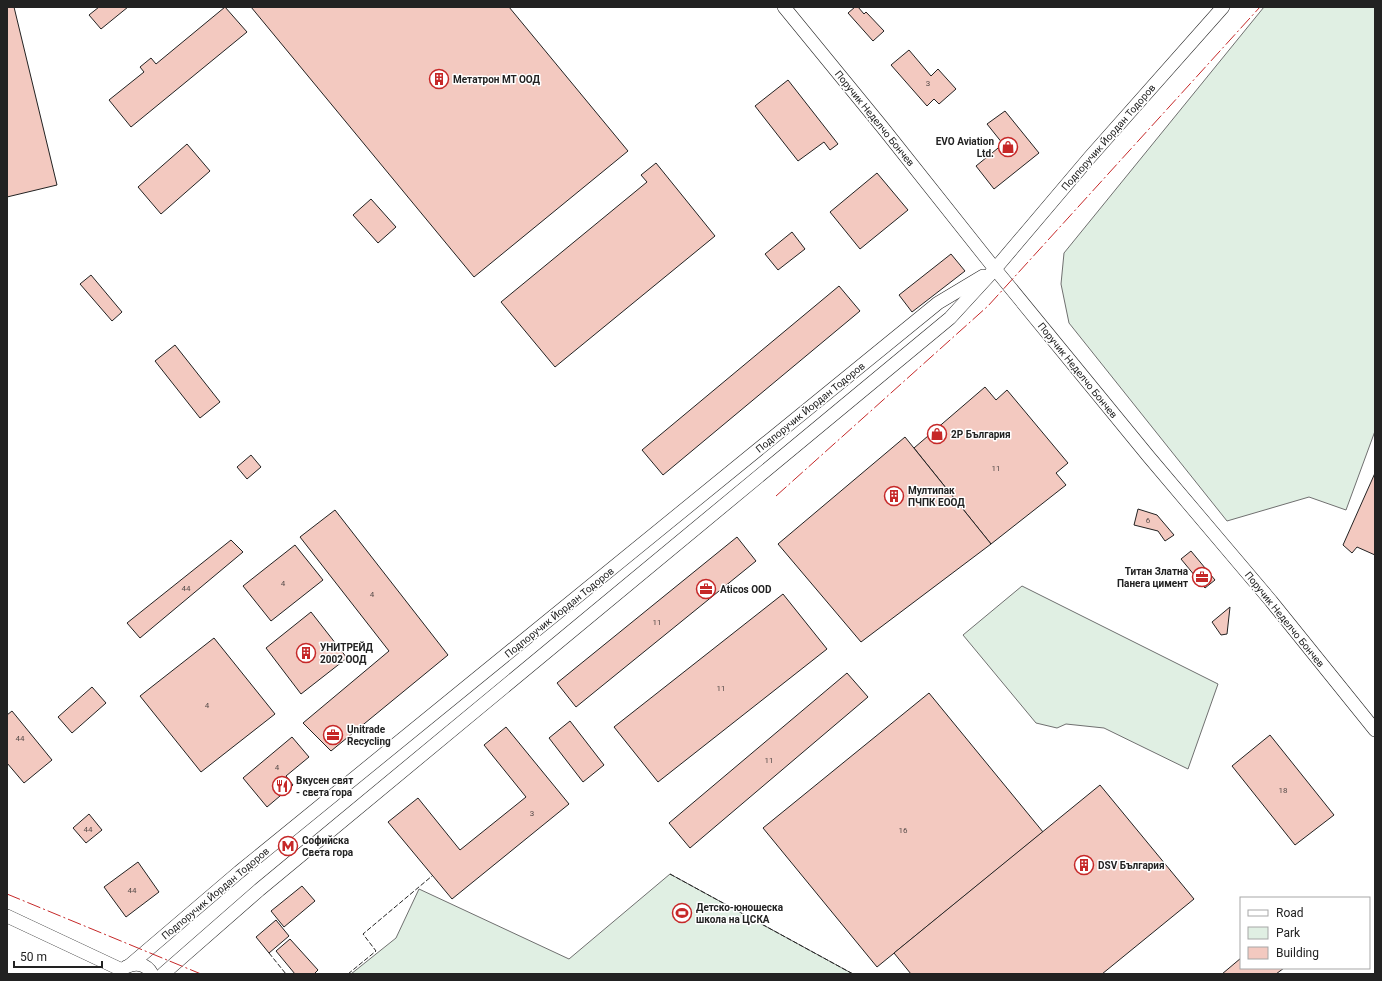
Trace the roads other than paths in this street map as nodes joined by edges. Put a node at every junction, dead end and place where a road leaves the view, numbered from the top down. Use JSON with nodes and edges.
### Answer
{"nodes":[{"id":1,"x":784,"y":7,"type":"edge"},
{"id":2,"x":1222,"y":7,"type":"edge"},
{"id":3,"x":995,"y":269,"type":"junction"},
{"id":4,"x":1375,"y":730,"type":"edge"},
{"id":5,"x":7,"y":916,"type":"edge"},
{"id":6,"x":124,"y":969,"type":"edge"},
{"id":7,"x":152,"y":974,"type":"edge"},
{"id":8,"x":163,"y":974,"type":"edge"}],
"edges":[{"from":1,"to":3,"type":"street","name":"Поручик Неделчо Бончев"},
{"from":2,"to":3,"type":"street","name":"Подпоручик Йордан Тодоров"},
{"from":3,"to":4,"type":"street","name":"Поручик Неделчо Бончев"},
{"from":3,"to":6,"type":"street","name":"Подпоручик Йордан Тодоров"},
{"from":3,"to":8,"type":"street","name":"Подпоручик Йордан Тодоров"},
{"from":5,"to":6,"type":"street"},
{"from":6,"to":7,"type":"street"}]}
